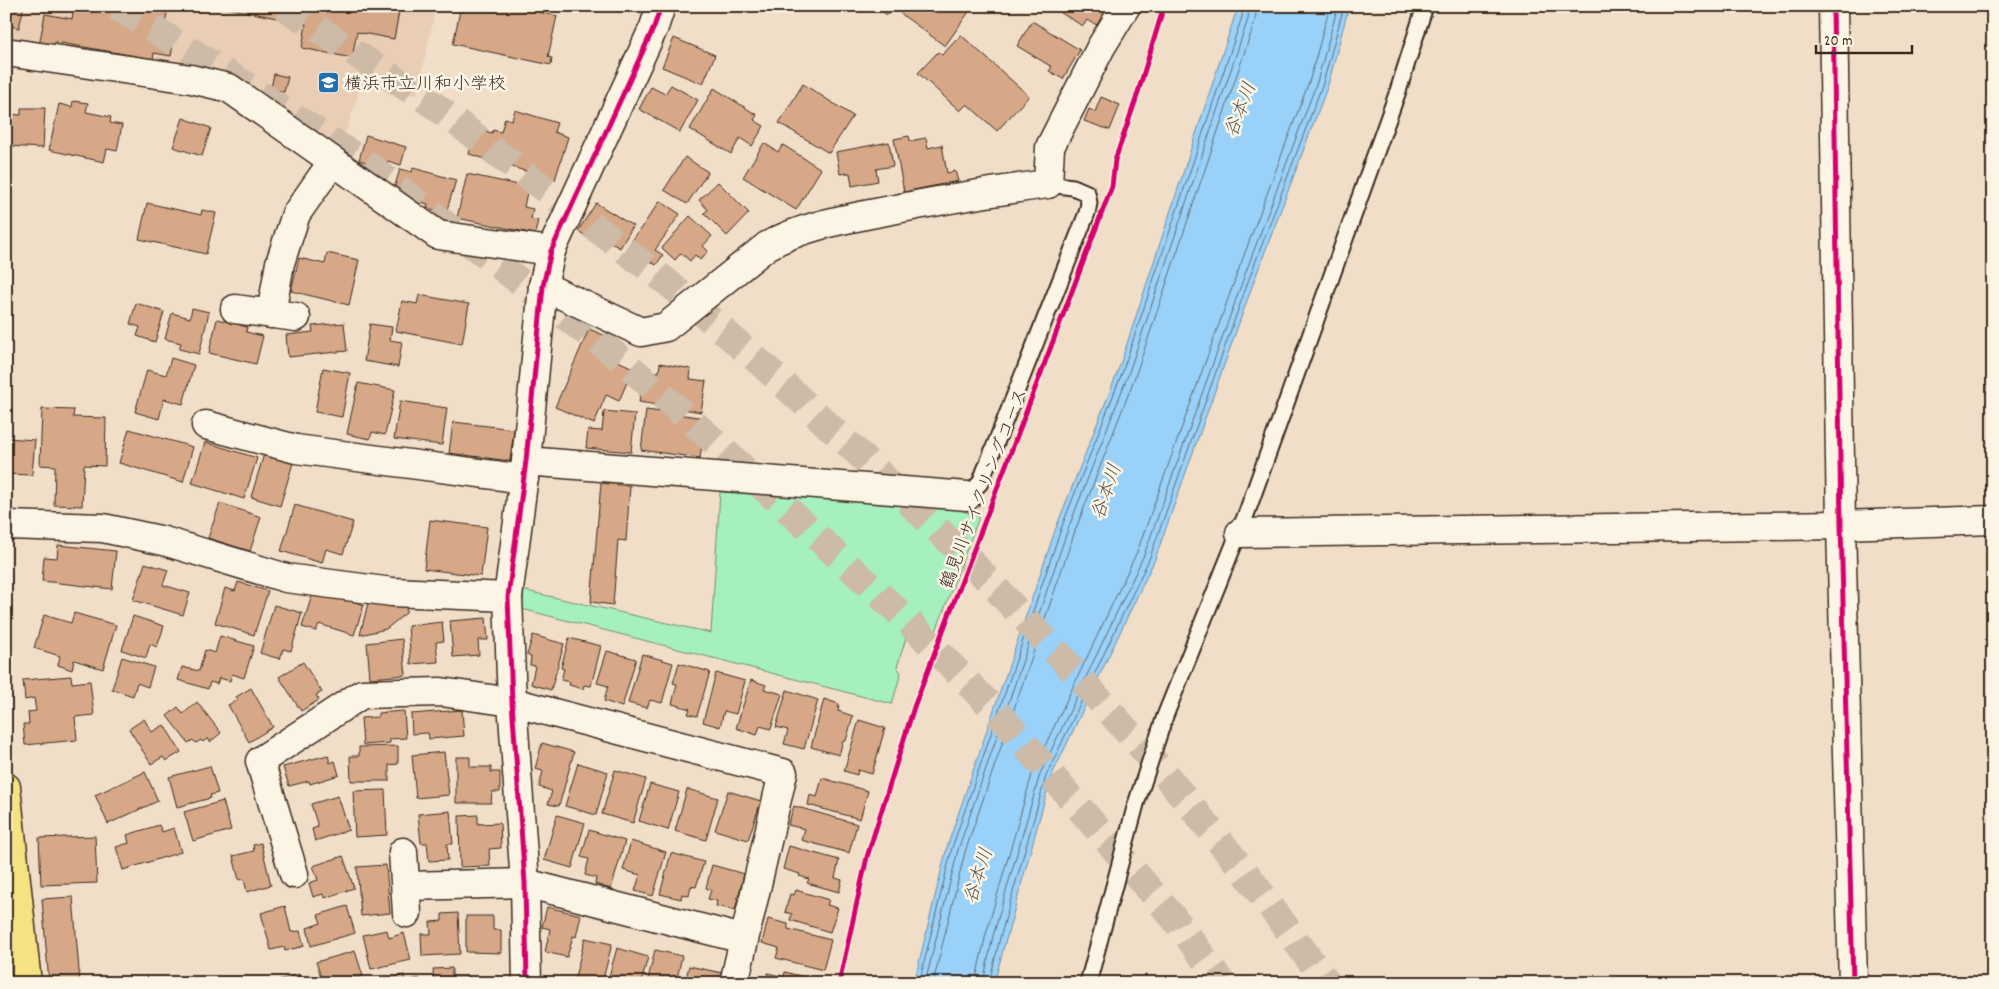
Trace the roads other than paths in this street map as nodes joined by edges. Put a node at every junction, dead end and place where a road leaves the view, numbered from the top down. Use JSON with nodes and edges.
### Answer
{"nodes":[{"id":1,"x":661,"y":6,"type":"edge"},
{"id":2,"x":1126,"y":6,"type":"edge"},
{"id":3,"x":1425,"y":6,"type":"edge"},
{"id":4,"x":1833,"y":6,"type":"edge"},
{"id":5,"x":6,"y":52,"type":"edge"},
{"id":6,"x":333,"y":161,"type":"junction"},
{"id":7,"x":1048,"y":184,"type":"junction"},
{"id":8,"x":551,"y":251,"type":"junction"},
{"id":9,"x":543,"y":286,"type":"junction"},
{"id":10,"x":235,"y":309,"type":"dead end"},
{"id":11,"x":206,"y":426,"type":"dead end"},
{"id":12,"x":525,"y":470,"type":"junction"},
{"id":13,"x":967,"y":496,"type":"joint"},
{"id":14,"x":1993,"y":520,"type":"edge"},
{"id":15,"x":6,"y":524,"type":"edge"},
{"id":16,"x":1841,"y":525,"type":"junction"},
{"id":17,"x":1240,"y":533,"type":"junction"},
{"id":18,"x":508,"y":596,"type":"junction"},
{"id":19,"x":512,"y":702,"type":"junction"},
{"id":20,"x":6,"y":787,"type":"edge"},
{"id":21,"x":403,"y":852,"type":"dead end"},
{"id":22,"x":294,"y":874,"type":"dead end"},
{"id":23,"x":525,"y":883,"type":"junction"},
{"id":24,"x":407,"y":886,"type":"junction"},
{"id":25,"x":407,"y":913,"type":"dead end"},
{"id":26,"x":743,"y":939,"type":"junction"},
{"id":27,"x":27,"y":983,"type":"edge"},
{"id":28,"x":527,"y":983,"type":"edge"},
{"id":29,"x":734,"y":983,"type":"edge"},
{"id":30,"x":1088,"y":983,"type":"edge"},
{"id":31,"x":1853,"y":983,"type":"edge"}],
"edges":[{"from":1,"to":8,"type":"street"},
{"from":2,"to":7,"type":"street"},
{"from":3,"to":17,"type":"lane"},
{"from":4,"to":16,"type":"street"},
{"from":5,"to":6,"type":"street"},
{"from":6,"to":8,"type":"street"},
{"from":6,"to":10,"type":"street"},
{"from":7,"to":9,"type":"street"},
{"from":7,"to":13,"type":"lane"},
{"from":8,"to":9,"type":"street"},
{"from":9,"to":12,"type":"street"},
{"from":11,"to":12,"type":"street"},
{"from":12,"to":13,"type":"street"},
{"from":12,"to":18,"type":"street"},
{"from":14,"to":16,"type":"street"},
{"from":15,"to":18,"type":"street"},
{"from":16,"to":17,"type":"street"},
{"from":16,"to":31,"type":"street"},
{"from":17,"to":30,"type":"lane"},
{"from":18,"to":19,"type":"street"},
{"from":19,"to":22,"type":"street"},
{"from":19,"to":23,"type":"street"},
{"from":19,"to":26,"type":"street"},
{"from":20,"to":27,"type":"main road"},
{"from":21,"to":24,"type":"street"},
{"from":23,"to":24,"type":"street"},
{"from":23,"to":26,"type":"street"},
{"from":23,"to":28,"type":"street"},
{"from":24,"to":25,"type":"street"},
{"from":26,"to":29,"type":"street"}]}
